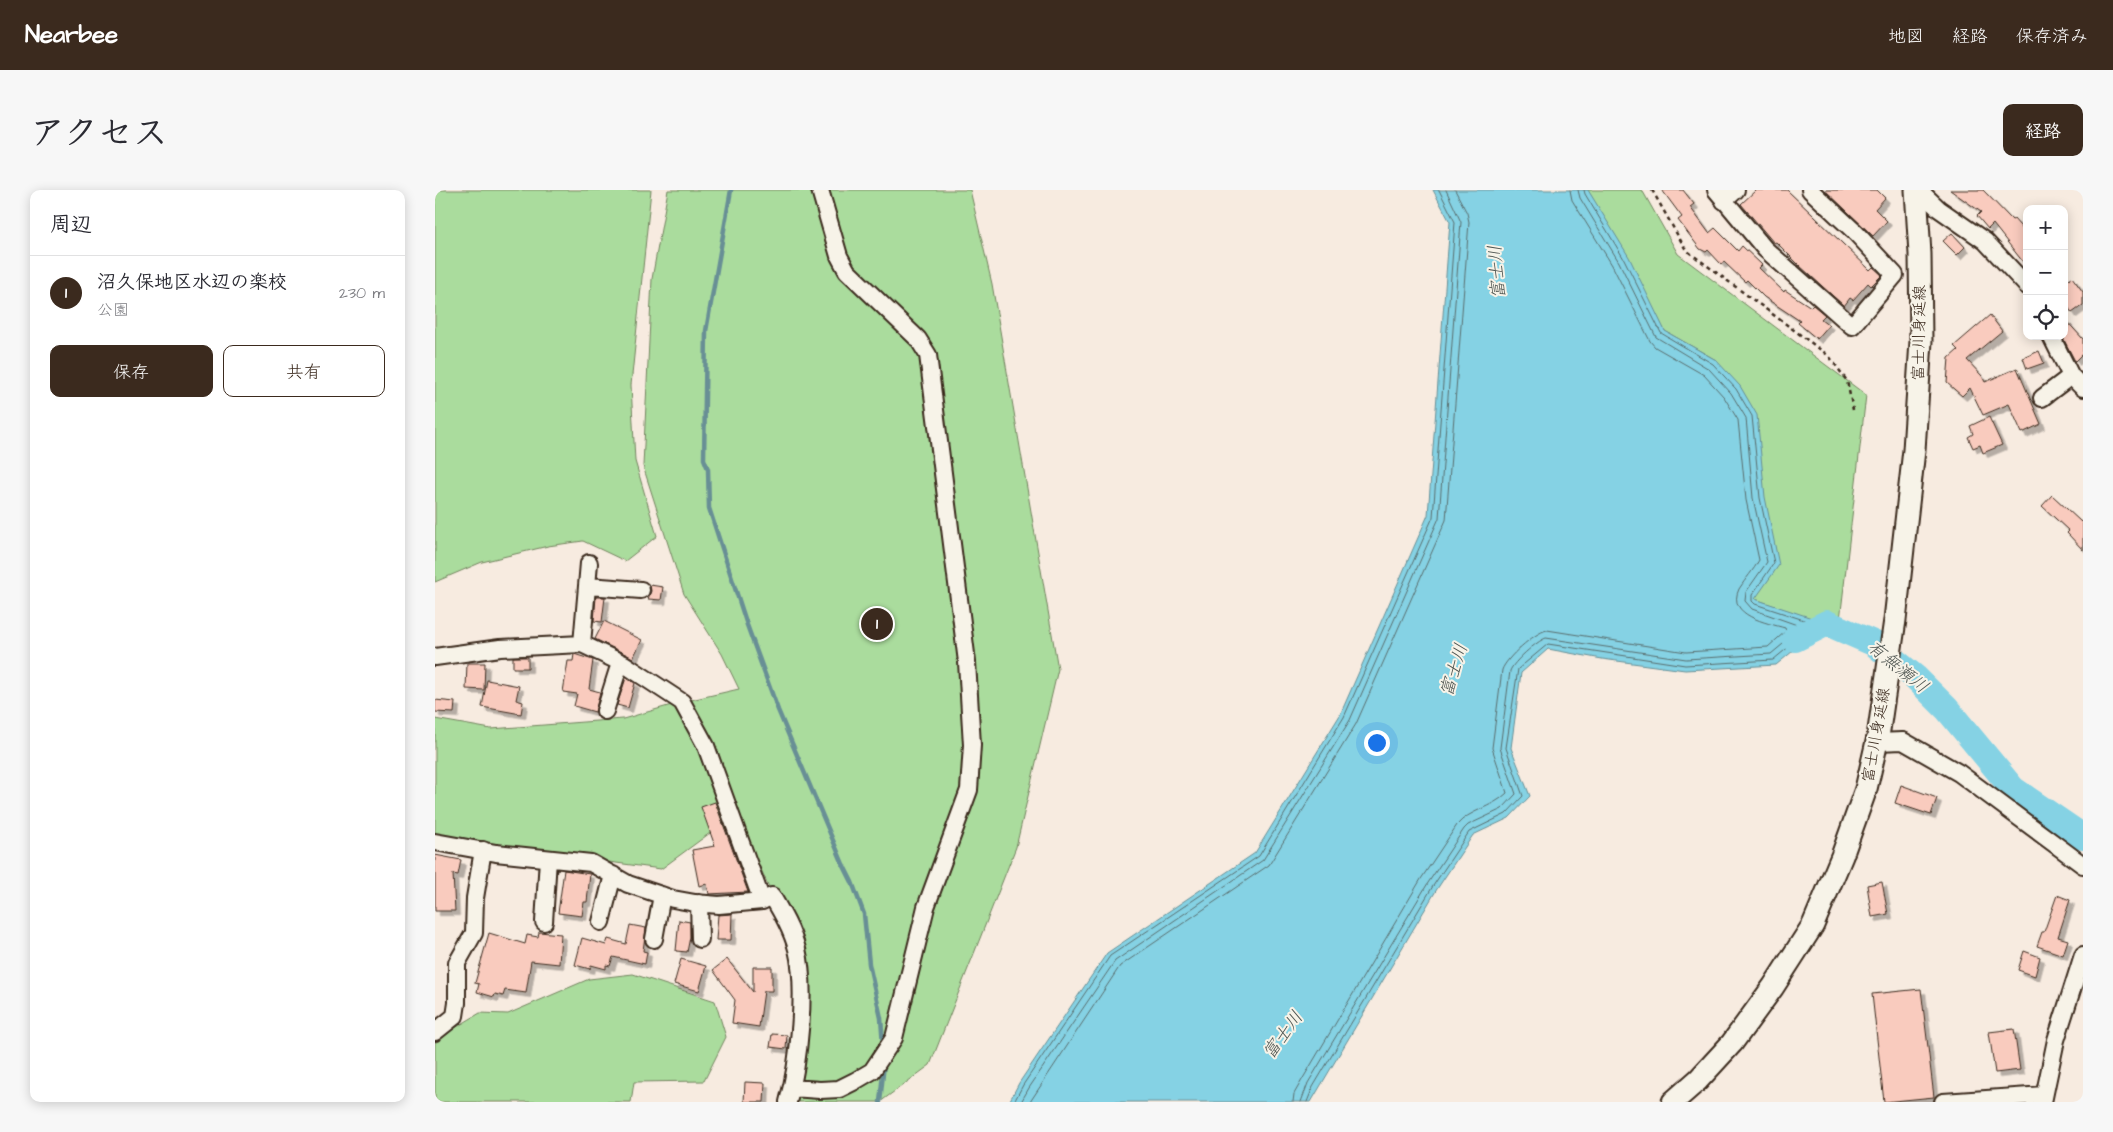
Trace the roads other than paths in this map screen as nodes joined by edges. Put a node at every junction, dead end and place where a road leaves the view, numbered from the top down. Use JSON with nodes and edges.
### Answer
{"nodes":[{"id":1,"x":820,"y":190,"type":"edge"},
{"id":2,"x":1810,"y":190,"type":"edge"},
{"id":3,"x":1917,"y":190,"type":"edge"},
{"id":4,"x":1725,"y":194,"type":"edge"},
{"id":5,"x":2023,"y":282,"type":"edge"},
{"id":6,"x":2053,"y":340,"type":"edge"},
{"id":7,"x":2071,"y":376,"type":"junction"},
{"id":8,"x":2083,"y":388,"type":"edge"},
{"id":9,"x":2042,"y":398,"type":"dead end"},
{"id":10,"x":589,"y":563,"type":"dead end"},
{"id":11,"x":587,"y":586,"type":"junction"},
{"id":12,"x":641,"y":590,"type":"dead end"},
{"id":13,"x":583,"y":644,"type":"junction"},
{"id":14,"x":435,"y":656,"type":"edge"},
{"id":15,"x":621,"y":663,"type":"junction"},
{"id":16,"x":605,"y":711,"type":"dead end"},
{"id":17,"x":1877,"y":740,"type":"junction"},
{"id":18,"x":435,"y":842,"type":"edge"},
{"id":19,"x":483,"y":850,"type":"junction"},
{"id":20,"x":548,"y":858,"type":"junction"},
{"id":21,"x":2083,"y":866,"type":"edge"},
{"id":22,"x":613,"y":876,"type":"junction"},
{"id":23,"x":662,"y":895,"type":"junction"},
{"id":24,"x":762,"y":901,"type":"junction"},
{"id":25,"x":699,"y":903,"type":"junction"},
{"id":26,"x":544,"y":922,"type":"dead end"},
{"id":27,"x":601,"y":922,"type":"dead end"},
{"id":28,"x":654,"y":939,"type":"dead end"},
{"id":29,"x":699,"y":939,"type":"dead end"},
{"id":30,"x":2083,"y":955,"type":"edge"},
{"id":31,"x":435,"y":1032,"type":"edge"},
{"id":32,"x":790,"y":1095,"type":"edge"},
{"id":33,"x":2043,"y":1098,"type":"edge"},
{"id":34,"x":1673,"y":1102,"type":"edge"},
{"id":35,"x":1943,"y":1102,"type":"edge"}],
"edges":[{"from":1,"to":32,"type":"street"},
{"from":2,"to":4,"type":"street"},
{"from":3,"to":5,"type":"street"},
{"from":3,"to":17,"type":"main road","name":"富士川身延線"},
{"from":6,"to":7,"type":"street"},
{"from":7,"to":8,"type":"street"},
{"from":7,"to":9,"type":"street"},
{"from":10,"to":11,"type":"street"},
{"from":11,"to":12,"type":"street"},
{"from":11,"to":13,"type":"street"},
{"from":13,"to":14,"type":"street"},
{"from":13,"to":15,"type":"street"},
{"from":15,"to":16,"type":"street"},
{"from":15,"to":24,"type":"street"},
{"from":17,"to":21,"type":"street"},
{"from":17,"to":34,"type":"main road","name":"富士川身延線"},
{"from":18,"to":19,"type":"street"},
{"from":19,"to":20,"type":"street"},
{"from":19,"to":31,"type":"street"},
{"from":20,"to":22,"type":"street"},
{"from":20,"to":26,"type":"street"},
{"from":22,"to":23,"type":"street"},
{"from":22,"to":27,"type":"street"},
{"from":23,"to":25,"type":"street"},
{"from":23,"to":28,"type":"street"},
{"from":24,"to":25,"type":"street"},
{"from":24,"to":32,"type":"street"},
{"from":25,"to":29,"type":"street"},
{"from":30,"to":33,"type":"street"},
{"from":33,"to":35,"type":"street"}]}
